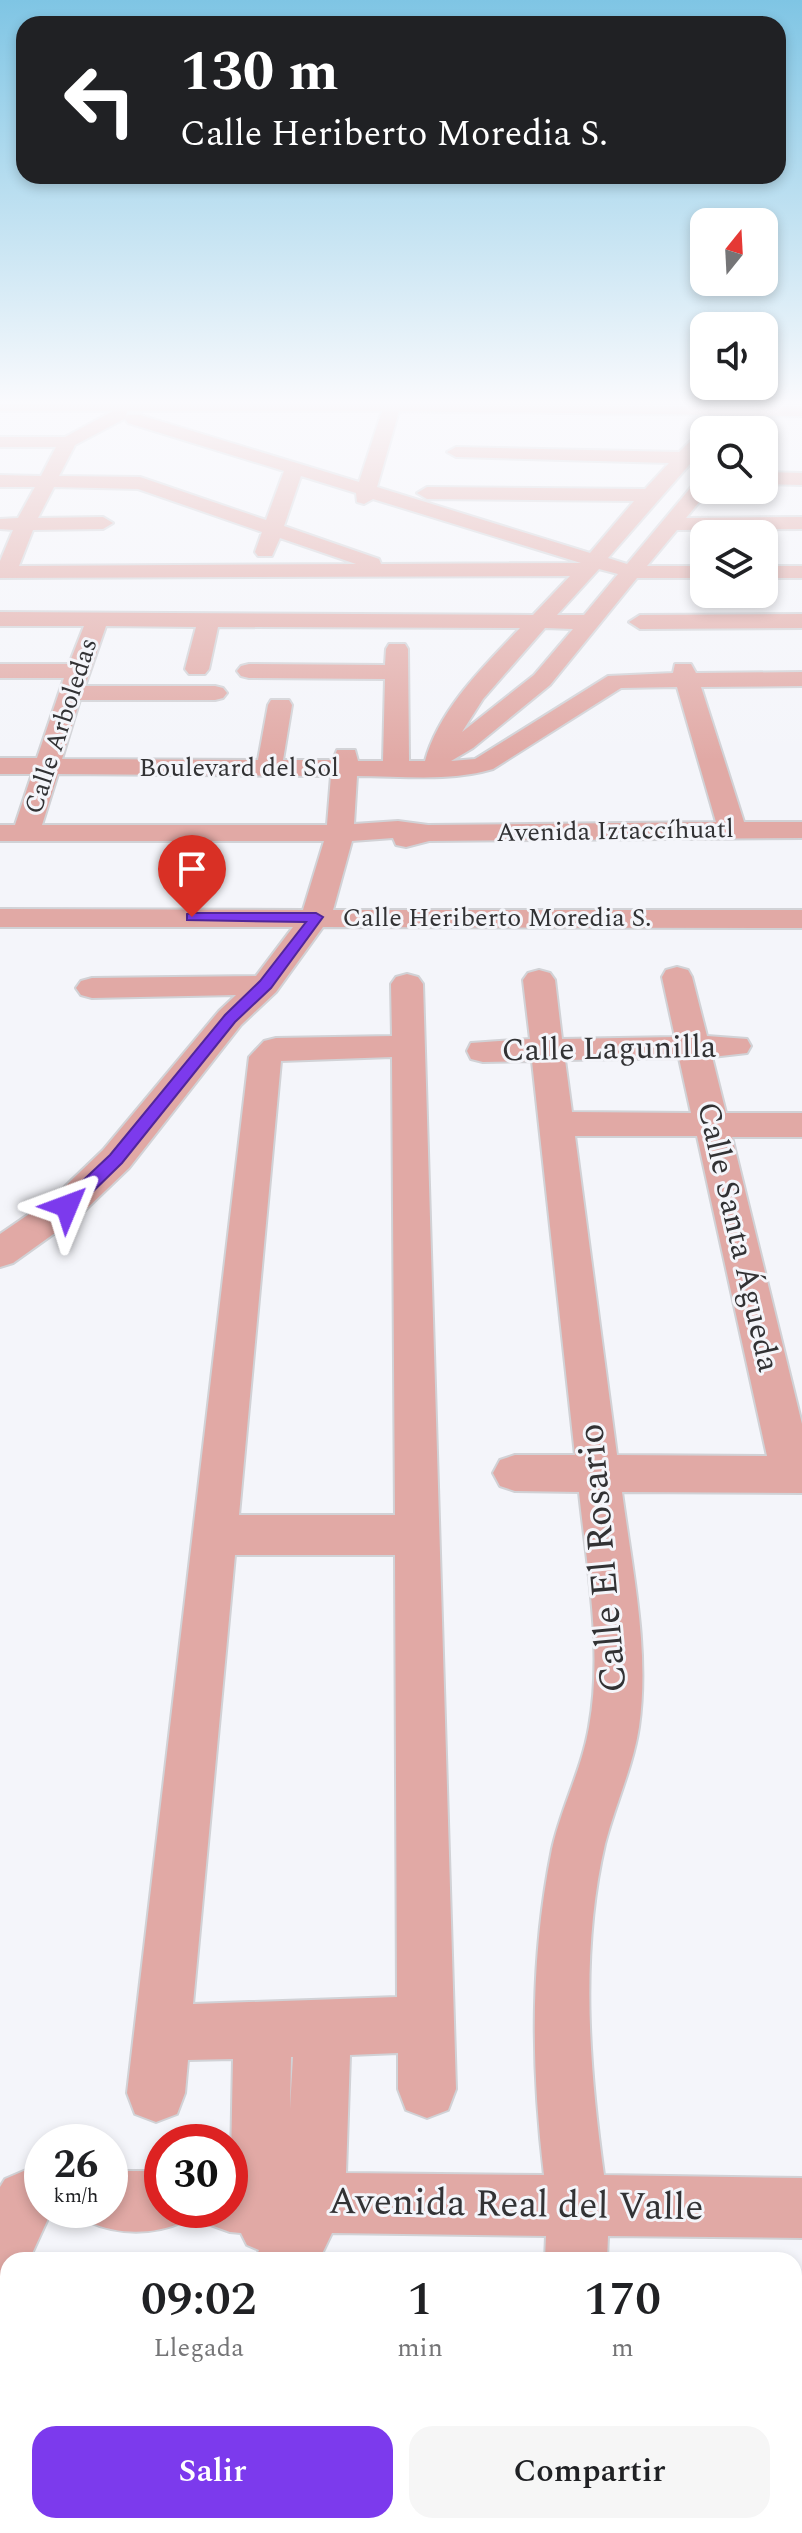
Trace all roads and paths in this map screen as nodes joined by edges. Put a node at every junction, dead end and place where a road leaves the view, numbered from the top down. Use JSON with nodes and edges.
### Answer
{"nodes":[{"id":1,"x":87,"y":523,"type":"edge"},
{"id":2,"x":258,"y":523,"type":"edge"},
{"id":3,"x":274,"y":523,"type":"edge"},
{"id":4,"x":454,"y":523,"type":"edge"},
{"id":5,"x":516,"y":523,"type":"edge"},
{"id":6,"x":627,"y":523,"type":"edge"},
{"id":7,"x":775,"y":523,"type":"edge"},
{"id":8,"x":0,"y":524,"type":"edge"},
{"id":9,"x":25,"y":524,"type":"junction"},
{"id":10,"x":671,"y":524,"type":"joint"},
{"id":11,"x":272,"y":528,"type":"junction"},
{"id":12,"x":517,"y":543,"type":"junction"},
{"id":13,"x":590,"y":566,"type":"junction"},
{"id":14,"x":3,"y":572,"type":"edge"},
{"id":15,"x":397,"y":572,"type":"junction"},
{"id":16,"x":778,"y":572,"type":"edge"},
{"id":17,"x":802,"y":572,"type":"edge"},
{"id":18,"x":258,"y":573,"type":"junction"},
{"id":19,"x":690,"y":573,"type":"edge"},
{"id":20,"x":628,"y":576,"type":"junction"},
{"id":21,"x":0,"y":619,"type":"edge"},
{"id":22,"x":97,"y":620,"type":"junction"},
{"id":23,"x":208,"y":621,"type":"junction"},
{"id":24,"x":802,"y":621,"type":"edge"},
{"id":25,"x":398,"y":622,"type":"junction"},
{"id":26,"x":538,"y":622,"type":"junction"},
{"id":27,"x":587,"y":622,"type":"junction"},
{"id":28,"x":640,"y":622,"type":"dead end"},
{"id":29,"x":562,"y":656,"type":"junction"},
{"id":30,"x":197,"y":669,"type":"dead end"},
{"id":31,"x":603,"y":670,"type":"junction"},
{"id":32,"x":0,"y":671,"type":"edge"},
{"id":33,"x":249,"y":671,"type":"dead end"},
{"id":34,"x":396,"y":672,"type":"junction"},
{"id":35,"x":684,"y":673,"type":"junction"},
{"id":36,"x":796,"y":674,"type":"edge"},
{"id":37,"x":74,"y":682,"type":"junction"},
{"id":38,"x":484,"y":683,"type":"junction"},
{"id":39,"x":527,"y":692,"type":"junction"},
{"id":40,"x":215,"y":693,"type":"dead end"},
{"id":41,"x":802,"y":704,"type":"edge"},
{"id":42,"x":280,"y":705,"type":"dead end"},
{"id":43,"x":0,"y":753,"type":"edge"},
{"id":44,"x":49,"y":760,"type":"junction"},
{"id":45,"x":270,"y":762,"type":"junction"},
{"id":46,"x":345,"y":762,"type":"junction"},
{"id":47,"x":396,"y":762,"type":"junction"},
{"id":48,"x":437,"y":764,"type":"junction"},
{"id":49,"x":0,"y":766,"type":"edge"},
{"id":50,"x":732,"y":829,"type":"junction"},
{"id":51,"x":802,"y":830,"type":"edge"},
{"id":52,"x":13,"y":833,"type":"edge"},
{"id":53,"x":340,"y":833,"type":"junction"},
{"id":54,"x":316,"y":917,"type":"junction"},
{"id":55,"x":0,"y":918,"type":"edge"},
{"id":56,"x":802,"y":919,"type":"edge"},
{"id":57,"x":677,"y":977,"type":"dead end"},
{"id":58,"x":539,"y":980,"type":"dead end"},
{"id":59,"x":407,"y":984,"type":"dead end"},
{"id":60,"x":265,"y":985,"type":"junction"},
{"id":61,"x":92,"y":988,"type":"dead end"},
{"id":62,"x":408,"y":1046,"type":"junction"},
{"id":63,"x":735,"y":1046,"type":"dead end"},
{"id":64,"x":694,"y":1047,"type":"junction"},
{"id":65,"x":547,"y":1050,"type":"junction"},
{"id":66,"x":483,"y":1051,"type":"dead end"},
{"id":67,"x":557,"y":1124,"type":"junction"},
{"id":68,"x":712,"y":1125,"type":"junction"},
{"id":69,"x":802,"y":1125,"type":"edge"},
{"id":70,"x":0,"y":1253,"type":"edge"},
{"id":71,"x":515,"y":1473,"type":"dead end"},
{"id":72,"x":599,"y":1474,"type":"junction"},
{"id":73,"x":798,"y":1475,"type":"edge"},
{"id":74,"x":215,"y":1535,"type":"junction"},
{"id":75,"x":417,"y":1535,"type":"junction"},
{"id":76,"x":426,"y":2024,"type":"junction"},
{"id":77,"x":323,"y":2027,"type":"junction"},
{"id":78,"x":263,"y":2030,"type":"junction"},
{"id":79,"x":162,"y":2033,"type":"junction"},
{"id":80,"x":427,"y":2089,"type":"dead end"},
{"id":81,"x":156,"y":2093,"type":"dead end"},
{"id":82,"x":268,"y":2202,"type":"edge"},
{"id":83,"x":802,"y":2208,"type":"edge"},
{"id":84,"x":577,"y":2233,"type":"edge"},
{"id":85,"x":284,"y":2252,"type":"edge"}],
"edges":[{"from":1,"to":9,"type":"street"},
{"from":2,"to":11,"type":"street"},
{"from":3,"to":11,"type":"street"},
{"from":4,"to":12,"type":"street"},
{"from":5,"to":12,"type":"street"},
{"from":6,"to":13,"type":"street"},
{"from":7,"to":10,"type":"street"},
{"from":8,"to":9,"type":"street"},
{"from":9,"to":14,"type":"street"},
{"from":10,"to":20,"type":"street"},
{"from":11,"to":15,"type":"street"},
{"from":11,"to":18,"type":"street"},
{"from":12,"to":13,"type":"street"},
{"from":13,"to":15,"type":"street"},
{"from":13,"to":20,"type":"street"},
{"from":13,"to":26,"type":"street"},
{"from":14,"to":18,"type":"street"},
{"from":15,"to":18,"type":"street"},
{"from":16,"to":17,"type":"street"},
{"from":19,"to":20,"type":"street"},
{"from":20,"to":27,"type":"street"},
{"from":21,"to":22,"type":"street"},
{"from":22,"to":23,"type":"street"},
{"from":22,"to":37,"type":"street","name":"Calle Arboledas"},
{"from":23,"to":25,"type":"street"},
{"from":23,"to":30,"type":"street"},
{"from":24,"to":28,"type":"street"},
{"from":25,"to":26,"type":"street"},
{"from":25,"to":34,"type":"street"},
{"from":26,"to":27,"type":"street"},
{"from":26,"to":38,"type":"street"},
{"from":27,"to":29,"type":"street"},
{"from":29,"to":31,"type":"street"},
{"from":29,"to":39,"type":"street"},
{"from":31,"to":35,"type":"street"},
{"from":31,"to":48,"type":"street"},
{"from":32,"to":37,"type":"street"},
{"from":33,"to":34,"type":"street"},
{"from":34,"to":47,"type":"street"},
{"from":35,"to":36,"type":"street"},
{"from":35,"to":48,"type":"street","name":"Boulevard del Sol"},
{"from":35,"to":50,"type":"street"},
{"from":36,"to":41,"type":"street"},
{"from":37,"to":40,"type":"street"},
{"from":37,"to":44,"type":"street","name":"Calle Arboledas"},
{"from":38,"to":39,"type":"street"},
{"from":38,"to":48,"type":"street"},
{"from":39,"to":48,"type":"street"},
{"from":42,"to":45,"type":"street"},
{"from":43,"to":44,"type":"street","name":"Boulevard del Sol"},
{"from":44,"to":45,"type":"street","name":"Boulevard del Sol"},
{"from":44,"to":49,"type":"street","name":"Boulevard del Sol"},
{"from":44,"to":52,"type":"street","name":"Calle Arboledas"},
{"from":45,"to":46,"type":"street","name":"Boulevard del Sol"},
{"from":46,"to":47,"type":"street","name":"Boulevard del Sol"},
{"from":46,"to":53,"type":"street"},
{"from":47,"to":48,"type":"street","name":"Boulevard del Sol"},
{"from":50,"to":51,"type":"street","name":"Avenida Iztaccíhuatl"},
{"from":50,"to":53,"type":"street","name":"Avenida Iztaccíhuatl"},
{"from":52,"to":53,"type":"street","name":"Avenida Iztaccíhuatl"},
{"from":53,"to":54,"type":"street"},
{"from":54,"to":55,"type":"street","name":"Calle Heriberto Moredia S."},
{"from":54,"to":56,"type":"street","name":"Calle Heriberto Moredia S."},
{"from":54,"to":60,"type":"street"},
{"from":57,"to":64,"type":"street","name":"Calle Santa Águeda"},
{"from":58,"to":65,"type":"street","name":"Calle El Rosario"},
{"from":59,"to":62,"type":"street"},
{"from":60,"to":61,"type":"street"},
{"from":60,"to":70,"type":"street"},
{"from":62,"to":74,"type":"street"},
{"from":62,"to":75,"type":"street"},
{"from":63,"to":64,"type":"street","name":"Calle Lagunilla"},
{"from":64,"to":65,"type":"street","name":"Calle Lagunilla"},
{"from":64,"to":68,"type":"street","name":"Calle Santa Águeda"},
{"from":65,"to":66,"type":"street","name":"Calle Lagunilla"},
{"from":65,"to":67,"type":"street","name":"Calle El Rosario"},
{"from":67,"to":68,"type":"street"},
{"from":67,"to":72,"type":"street","name":"Calle El Rosario"},
{"from":68,"to":69,"type":"street"},
{"from":68,"to":73,"type":"street","name":"Calle Santa Águeda"},
{"from":71,"to":72,"type":"street"},
{"from":72,"to":73,"type":"street"},
{"from":72,"to":84,"type":"street","name":"Calle El Rosario"},
{"from":74,"to":75,"type":"street"},
{"from":74,"to":79,"type":"street"},
{"from":75,"to":76,"type":"street"},
{"from":76,"to":77,"type":"street"},
{"from":76,"to":80,"type":"street"},
{"from":77,"to":78,"type":"street"},
{"from":77,"to":82,"type":"street"},
{"from":78,"to":79,"type":"street"},
{"from":78,"to":82,"type":"street"},
{"from":79,"to":81,"type":"street"},
{"from":82,"to":84,"type":"street","name":"Avenida Real del Valle"},
{"from":82,"to":85,"type":"street"},
{"from":83,"to":84,"type":"street","name":"Avenida Real del Valle"}]}
